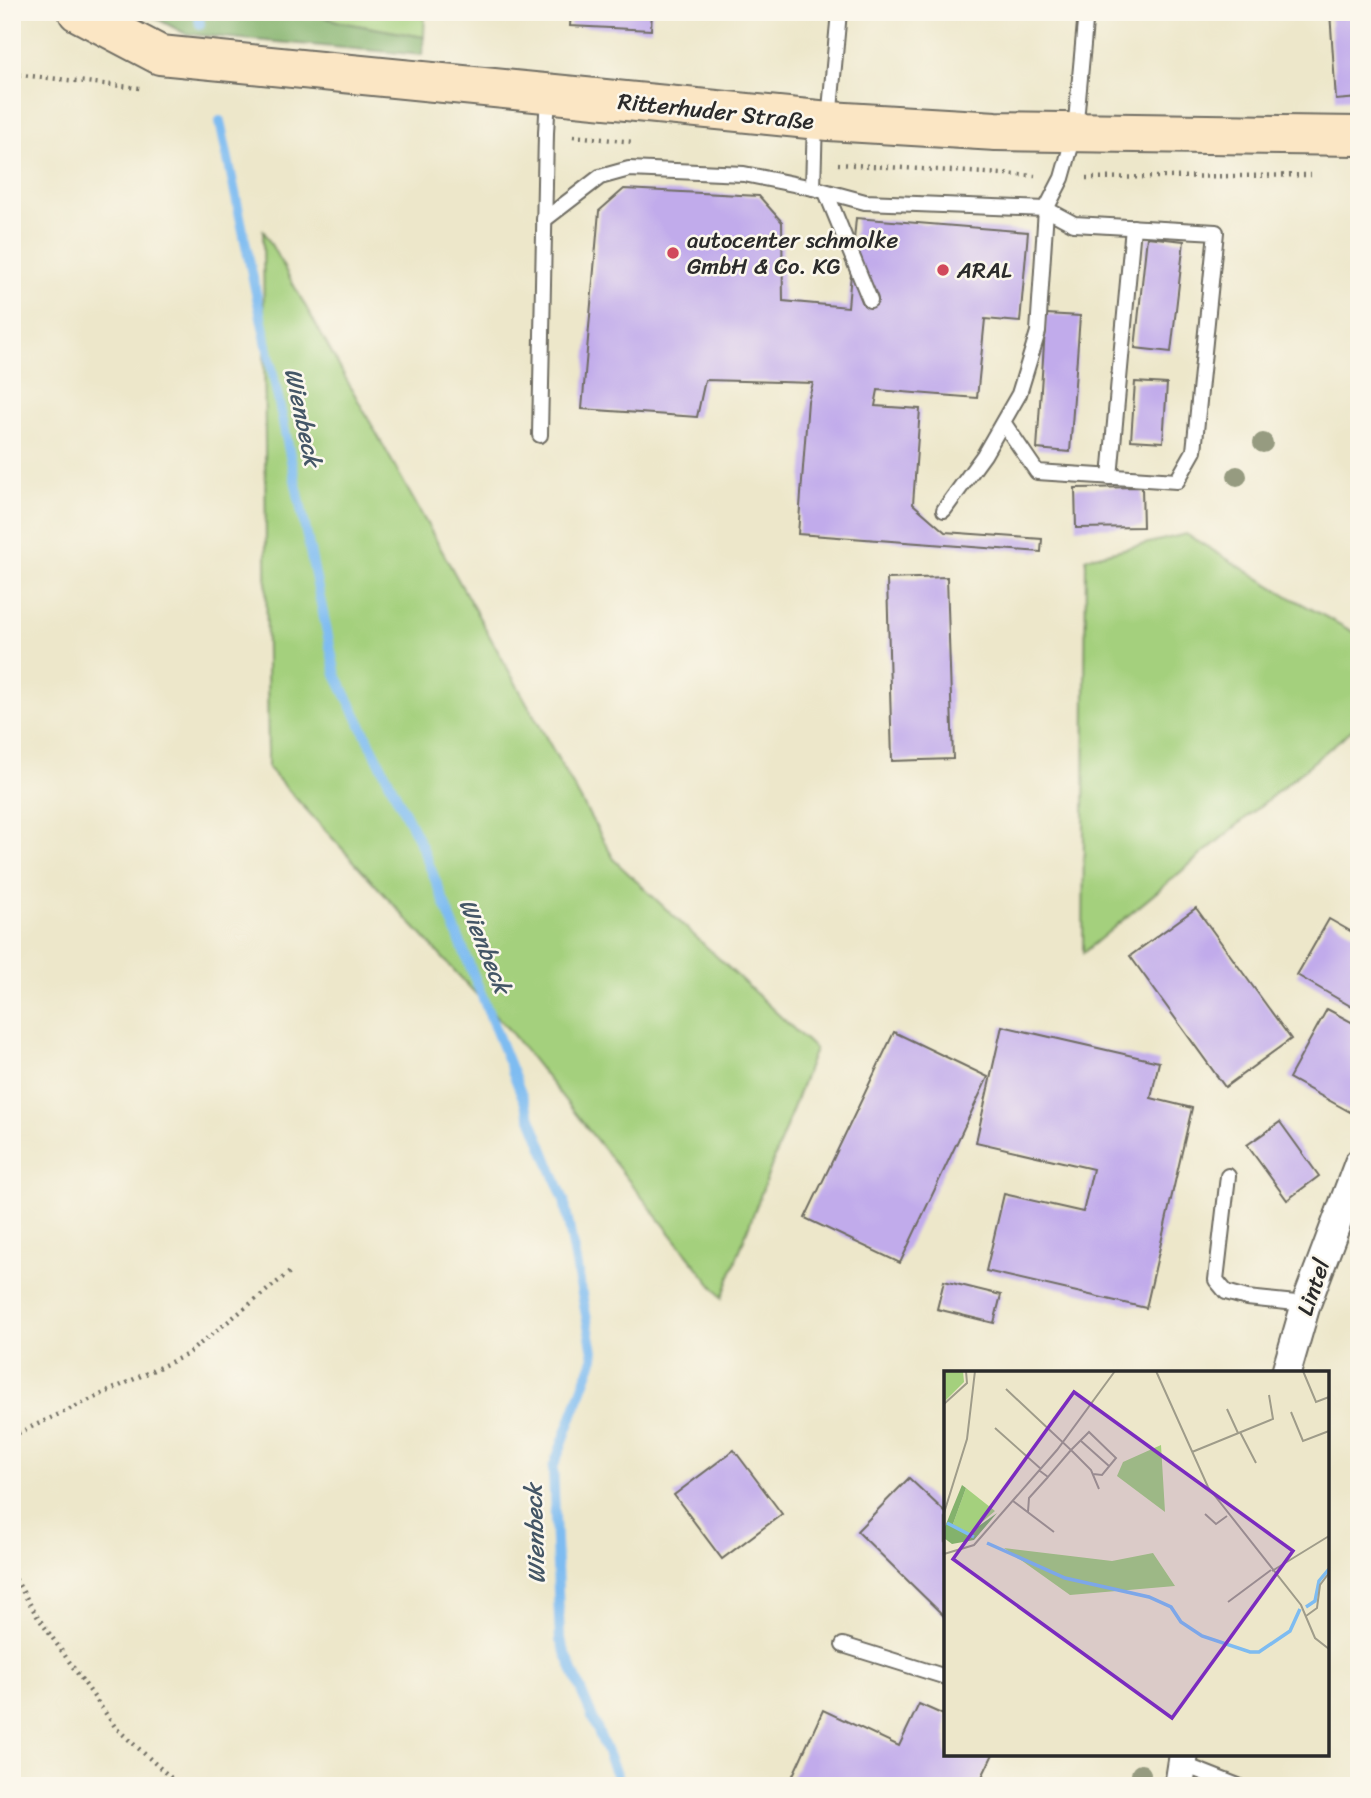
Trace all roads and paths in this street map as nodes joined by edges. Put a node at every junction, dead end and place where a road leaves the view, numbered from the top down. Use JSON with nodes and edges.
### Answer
{"nodes":[{"id":1,"x":839,"y":12,"type":"edge"},
{"id":2,"x":1086,"y":12,"type":"edge"},
{"id":3,"x":82,"y":14,"type":"edge"},
{"id":4,"x":549,"y":94,"type":"junction"},
{"id":5,"x":822,"y":121,"type":"junction"},
{"id":6,"x":1075,"y":132,"type":"junction"},
{"id":7,"x":1359,"y":136,"type":"edge"},
{"id":8,"x":819,"y":190,"type":"junction"},
{"id":9,"x":1046,"y":209,"type":"junction"},
{"id":10,"x":544,"y":220,"type":"junction"},
{"id":11,"x":1133,"y":227,"type":"junction"},
{"id":12,"x":870,"y":300,"type":"dead end"},
{"id":13,"x":1003,"y":422,"type":"junction"},
{"id":14,"x":540,"y":435,"type":"dead end"},
{"id":15,"x":1110,"y":477,"type":"junction"},
{"id":16,"x":944,"y":510,"type":"dead end"},
{"id":17,"x":1359,"y":1163,"type":"edge"},
{"id":18,"x":1228,"y":1176,"type":"dead end"},
{"id":19,"x":290,"y":1272,"type":"dead end"},
{"id":20,"x":1306,"y":1304,"type":"junction"},
{"id":21,"x":1287,"y":1371,"type":"edge"},
{"id":22,"x":12,"y":1436,"type":"edge"},
{"id":23,"x":12,"y":1573,"type":"edge"},
{"id":24,"x":843,"y":1645,"type":"dead end"},
{"id":25,"x":944,"y":1676,"type":"edge"},
{"id":26,"x":1182,"y":1768,"type":"edge"},
{"id":27,"x":180,"y":1786,"type":"edge"},
{"id":28,"x":1238,"y":1786,"type":"edge"}],
"edges":[{"from":1,"to":5,"type":"lane"},
{"from":2,"to":6,"type":"lane"},
{"from":3,"to":4,"type":"street","name":"Ritterhuder Straße"},
{"from":4,"to":5,"type":"street","name":"Ritterhuder Straße"},
{"from":4,"to":10,"type":"lane"},
{"from":5,"to":6,"type":"street","name":"Ritterhuder Straße"},
{"from":5,"to":8,"type":"lane"},
{"from":6,"to":7,"type":"street","name":"Ritterhuder Straße"},
{"from":6,"to":9,"type":"lane"},
{"from":8,"to":9,"type":"lane"},
{"from":8,"to":10,"type":"lane"},
{"from":8,"to":12,"type":"lane"},
{"from":9,"to":11,"type":"lane"},
{"from":9,"to":13,"type":"lane"},
{"from":10,"to":14,"type":"lane"},
{"from":11,"to":15,"type":"lane"},
{"from":11,"to":15,"type":"lane"},
{"from":13,"to":15,"type":"lane"},
{"from":13,"to":16,"type":"lane"},
{"from":17,"to":20,"type":"street","name":"Lintel"},
{"from":18,"to":20,"type":"lane"},
{"from":19,"to":22,"type":"path"},
{"from":20,"to":21,"type":"street","name":"Lintel"},
{"from":23,"to":27,"type":"path"},
{"from":24,"to":25,"type":"lane"},
{"from":26,"to":28,"type":"lane"}]}
